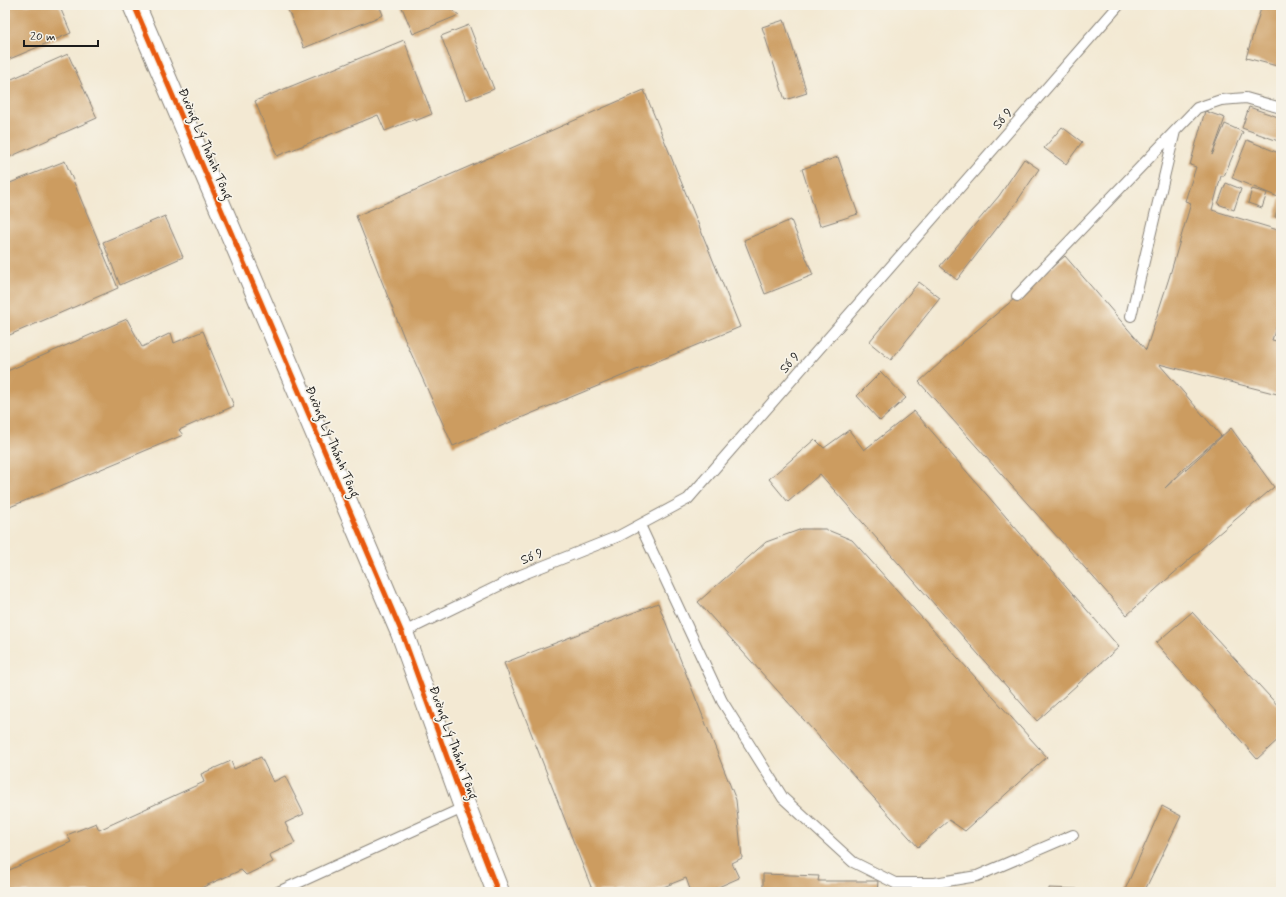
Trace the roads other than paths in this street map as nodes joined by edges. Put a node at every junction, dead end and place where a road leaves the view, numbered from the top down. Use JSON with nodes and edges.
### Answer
{"nodes":[{"id":1,"x":134,"y":5,"type":"edge"},
{"id":2,"x":1119,"y":5,"type":"edge"},
{"id":3,"x":1281,"y":108,"type":"edge"},
{"id":4,"x":1176,"y":131,"type":"junction"},
{"id":5,"x":1016,"y":296,"type":"dead end"},
{"id":6,"x":1131,"y":316,"type":"dead end"},
{"id":7,"x":640,"y":525,"type":"junction"},
{"id":8,"x":402,"y":633,"type":"junction"},
{"id":9,"x":465,"y":807,"type":"junction"},
{"id":10,"x":1073,"y":835,"type":"dead end"},
{"id":11,"x":278,"y":892,"type":"edge"},
{"id":12,"x":498,"y":892,"type":"edge"}],
"edges":[{"from":1,"to":8,"type":"street","name":"Đường Lý Thánh Tông"},
{"from":2,"to":7,"type":"lane","name":"Số 9"},
{"from":3,"to":4,"type":"lane"},
{"from":4,"to":5,"type":"lane"},
{"from":4,"to":6,"type":"lane"},
{"from":7,"to":8,"type":"lane","name":"Số 9"},
{"from":7,"to":10,"type":"lane"},
{"from":8,"to":9,"type":"street","name":"Đường Lý Thánh Tông"},
{"from":9,"to":11,"type":"lane"},
{"from":9,"to":12,"type":"street","name":"Đường Lý Thánh Tông"}]}
